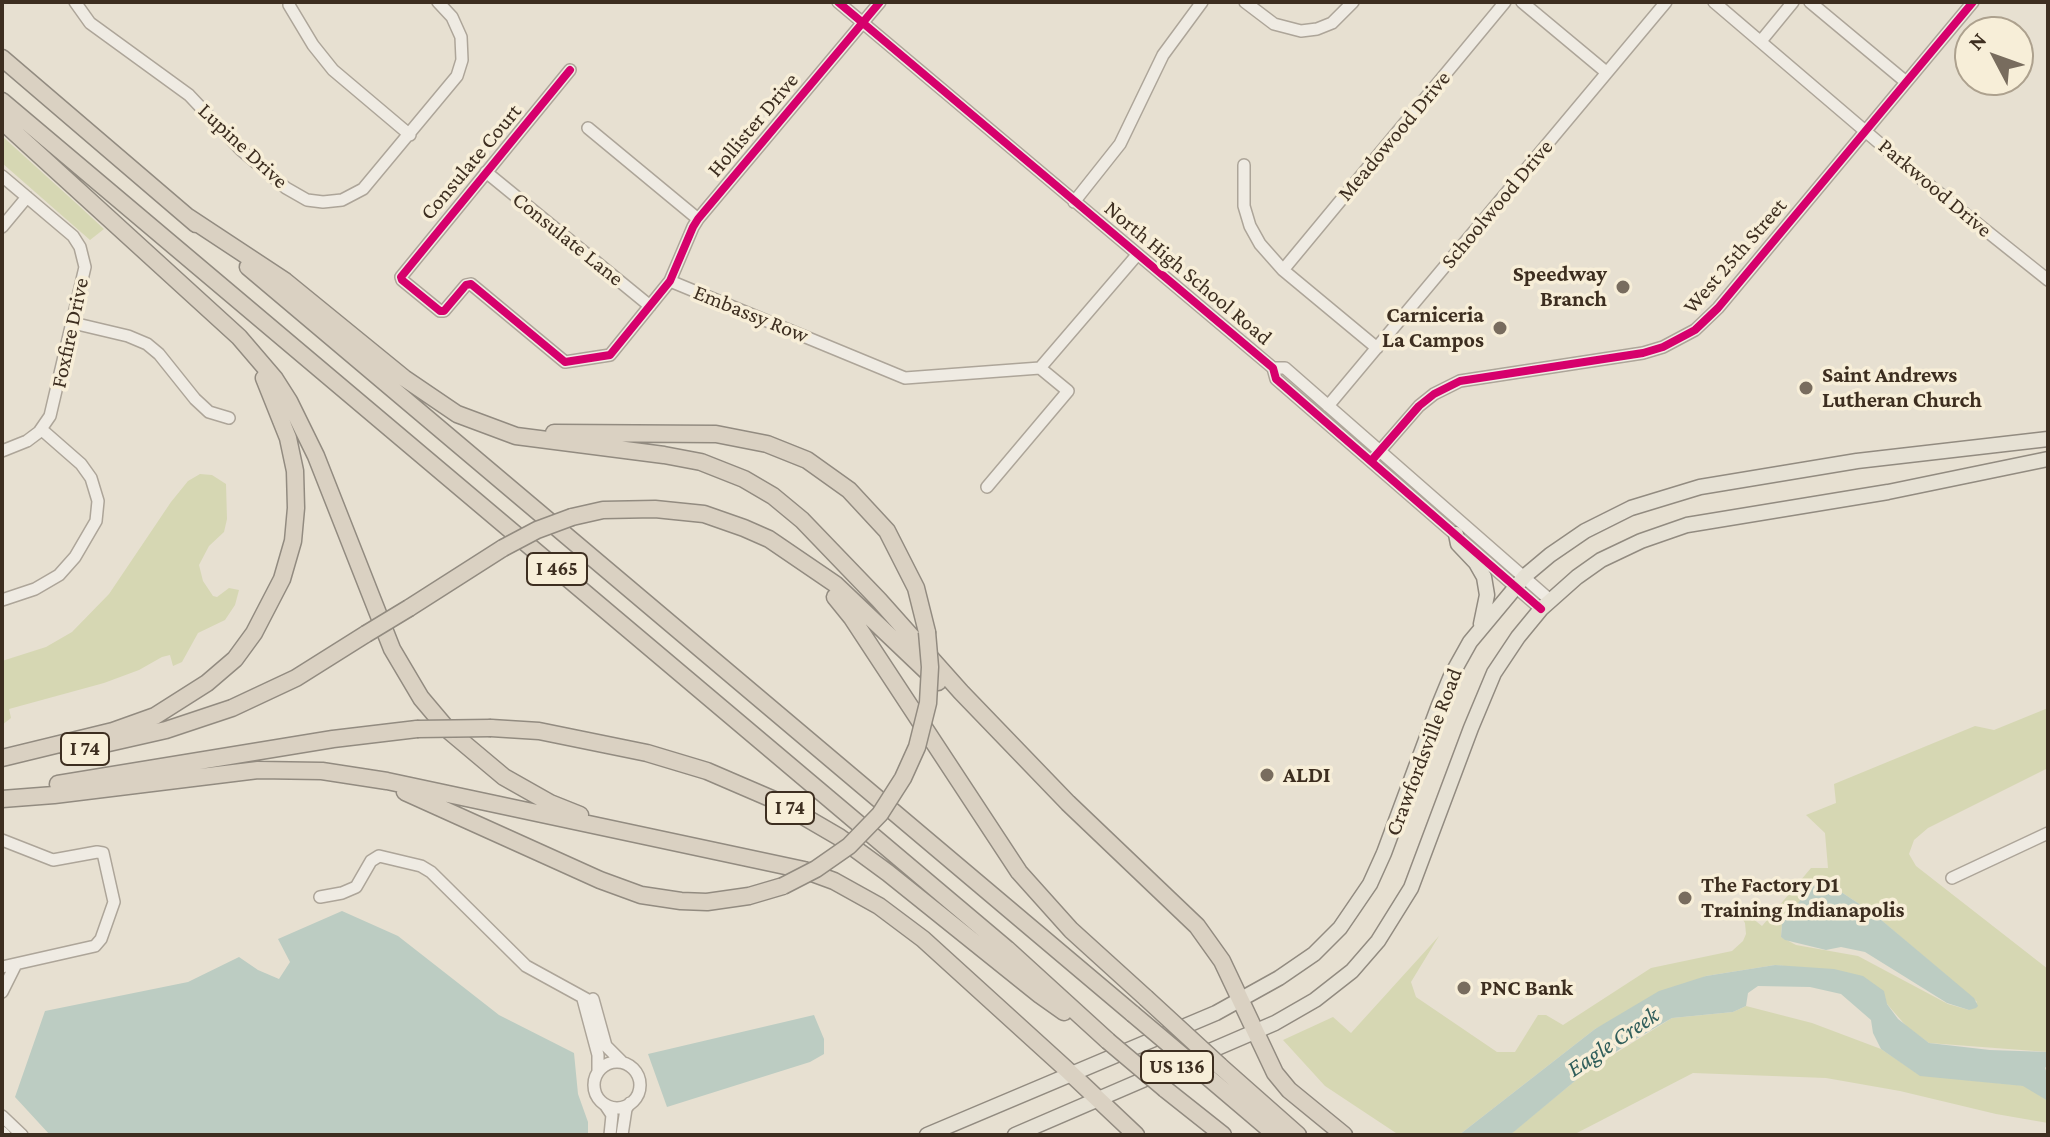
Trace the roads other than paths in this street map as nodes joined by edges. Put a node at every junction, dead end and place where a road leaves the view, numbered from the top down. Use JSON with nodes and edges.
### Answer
{"nodes":[{"id":1,"x":75,"y":2,"type":"edge"},
{"id":2,"x":438,"y":2,"type":"edge"},
{"id":3,"x":838,"y":2,"type":"edge"},
{"id":4,"x":880,"y":2,"type":"edge"},
{"id":5,"x":1202,"y":2,"type":"edge"},
{"id":6,"x":1245,"y":2,"type":"edge"},
{"id":7,"x":1353,"y":2,"type":"edge"},
{"id":8,"x":1505,"y":2,"type":"edge"},
{"id":9,"x":1522,"y":2,"type":"edge"},
{"id":10,"x":1666,"y":2,"type":"edge"},
{"id":11,"x":1714,"y":2,"type":"edge"},
{"id":12,"x":1793,"y":2,"type":"edge"},
{"id":13,"x":1810,"y":2,"type":"edge"},
{"id":14,"x":1973,"y":2,"type":"edge"},
{"id":15,"x":289,"y":5,"type":"dead end"},
{"id":16,"x":863,"y":23,"type":"junction"},
{"id":17,"x":1761,"y":41,"type":"junction"},
{"id":18,"x":2,"y":58,"type":"edge"},
{"id":19,"x":570,"y":70,"type":"dead end"},
{"id":20,"x":1606,"y":72,"type":"junction"},
{"id":21,"x":1906,"y":82,"type":"junction"},
{"id":22,"x":2,"y":101,"type":"edge"},
{"id":23,"x":2,"y":121,"type":"edge"},
{"id":24,"x":588,"y":128,"type":"dead end"},
{"id":25,"x":1866,"y":130,"type":"junction"},
{"id":26,"x":410,"y":135,"type":"junction"},
{"id":27,"x":1244,"y":165,"type":"dead end"},
{"id":28,"x":486,"y":172,"type":"junction"},
{"id":29,"x":2,"y":176,"type":"edge"},
{"id":30,"x":27,"y":197,"type":"junction"},
{"id":31,"x":1074,"y":202,"type":"junction"},
{"id":32,"x":188,"y":217,"type":"junction"},
{"id":33,"x":698,"y":219,"type":"junction"},
{"id":34,"x":2,"y":227,"type":"edge"},
{"id":35,"x":1137,"y":255,"type":"junction"},
{"id":36,"x":1283,"y":270,"type":"junction"},
{"id":37,"x":401,"y":277,"type":"joint"},
{"id":38,"x":2048,"y":280,"type":"edge"},
{"id":39,"x":670,"y":281,"type":"junction"},
{"id":40,"x":650,"y":306,"type":"junction"},
{"id":41,"x":216,"y":317,"type":"junction"},
{"id":42,"x":73,"y":323,"type":"junction"},
{"id":43,"x":1377,"y":348,"type":"junction"},
{"id":44,"x":1040,"y":368,"type":"junction"},
{"id":45,"x":1273,"y":368,"type":"junction"},
{"id":46,"x":1328,"y":406,"type":"junction"},
{"id":47,"x":229,"y":418,"type":"dead end"},
{"id":48,"x":41,"y":429,"type":"junction"},
{"id":49,"x":501,"y":430,"type":"junction"},
{"id":50,"x":2048,"y":439,"type":"edge"},
{"id":51,"x":2,"y":451,"type":"edge"},
{"id":52,"x":1376,"y":456,"type":"junction"},
{"id":53,"x":2048,"y":459,"type":"edge"},
{"id":54,"x":987,"y":487,"type":"dead end"},
{"id":55,"x":1456,"y":534,"type":"junction"},
{"id":56,"x":809,"y":567,"type":"junction"},
{"id":57,"x":1520,"y":581,"type":"junction"},
{"id":58,"x":2,"y":600,"type":"edge"},
{"id":59,"x":1546,"y":604,"type":"junction"},
{"id":60,"x":1478,"y":632,"type":"junction"},
{"id":61,"x":2,"y":761,"type":"edge"},
{"id":62,"x":338,"y":774,"type":"junction"},
{"id":63,"x":2,"y":798,"type":"edge"},
{"id":64,"x":1068,"y":803,"type":"junction"},
{"id":65,"x":635,"y":832,"type":"junction"},
{"id":66,"x":2048,"y":833,"type":"edge"},
{"id":67,"x":2,"y":840,"type":"edge"},
{"id":68,"x":1952,"y":878,"type":"dead end"},
{"id":69,"x":320,"y":897,"type":"dead end"},
{"id":70,"x":16,"y":964,"type":"junction"},
{"id":71,"x":2,"y":967,"type":"edge"},
{"id":72,"x":2,"y":992,"type":"edge"},
{"id":73,"x":588,"y":999,"type":"junction"},
{"id":74,"x":1239,"y":1001,"type":"junction"},
{"id":75,"x":1255,"y":1033,"type":"junction"},
{"id":76,"x":1108,"y":1041,"type":"junction"},
{"id":77,"x":623,"y":1062,"type":"junction"},
{"id":78,"x":598,"y":1072,"type":"junction"},
{"id":79,"x":1072,"y":1074,"type":"junction"},
{"id":80,"x":1099,"y":1100,"type":"junction"},
{"id":81,"x":630,"y":1103,"type":"junction"},
{"id":82,"x":606,"y":1105,"type":"junction"},
{"id":83,"x":2,"y":1116,"type":"edge"},
{"id":84,"x":22,"y":1135,"type":"edge"},
{"id":85,"x":610,"y":1135,"type":"edge"},
{"id":86,"x":622,"y":1135,"type":"edge"},
{"id":87,"x":927,"y":1135,"type":"edge"},
{"id":88,"x":1015,"y":1135,"type":"edge"},
{"id":89,"x":1136,"y":1135,"type":"edge"},
{"id":90,"x":1223,"y":1135,"type":"edge"},
{"id":91,"x":1276,"y":1135,"type":"edge"},
{"id":92,"x":1298,"y":1135,"type":"edge"},
{"id":93,"x":1344,"y":1135,"type":"edge"}],
"edges":[{"from":1,"to":26,"type":"street","name":"Lupine Drive"},
{"from":2,"to":26,"type":"street","name":"Lupine Drive"},
{"from":3,"to":16,"type":"street","name":"North High School Road"},
{"from":4,"to":16,"type":"street","name":"Hollister Drive"},
{"from":5,"to":31,"type":"street"},
{"from":6,"to":7,"type":"street"},
{"from":8,"to":36,"type":"street","name":"Meadowood Drive"},
{"from":9,"to":20,"type":"street"},
{"from":10,"to":20,"type":"street","name":"Schoolwood Drive"},
{"from":11,"to":17,"type":"street","name":"Parkwood Drive"},
{"from":12,"to":17,"type":"street"},
{"from":13,"to":21,"type":"street"},
{"from":14,"to":21,"type":"street","name":"West 25th Street"},
{"from":15,"to":26,"type":"street"},
{"from":16,"to":31,"type":"street","name":"North High School Road"},
{"from":16,"to":33,"type":"street","name":"Hollister Drive"},
{"from":17,"to":25,"type":"street","name":"Parkwood Drive"},
{"from":18,"to":32,"type":"highway","number":"I 465"},
{"from":19,"to":28,"type":"street","name":"Consulate Court"},
{"from":20,"to":43,"type":"street","name":"Schoolwood Drive"},
{"from":21,"to":25,"type":"street","name":"West 25th Street"},
{"from":22,"to":76,"type":"highway","number":"I 465"},
{"from":23,"to":41,"type":"highway"},
{"from":24,"to":33,"type":"street"},
{"from":25,"to":38,"type":"street","name":"Parkwood Drive"},
{"from":25,"to":52,"type":"street","name":"West 25th Street"},
{"from":27,"to":36,"type":"street"},
{"from":28,"to":37,"type":"street","name":"Consulate Court"},
{"from":28,"to":40,"type":"street","name":"Consulate Lane"},
{"from":29,"to":30,"type":"street","name":"Foxfire Drive"},
{"from":30,"to":34,"type":"street"},
{"from":30,"to":42,"type":"street","name":"Foxfire Drive"},
{"from":31,"to":35,"type":"street","name":"North High School Road"},
{"from":32,"to":49,"type":"highway"},
{"from":32,"to":91,"type":"highway","number":"I 465","bridge":true},
{"from":33,"to":39,"type":"street","name":"Hollister Drive"},
{"from":35,"to":44,"type":"street"},
{"from":35,"to":45,"type":"street","name":"North High School Road"},
{"from":36,"to":43,"type":"street"},
{"from":37,"to":40,"type":"street","name":"Embassy Row"},
{"from":39,"to":40,"type":"street","name":"Embassy Row"},
{"from":39,"to":44,"type":"street","name":"Embassy Row"},
{"from":41,"to":61,"type":"highway"},
{"from":41,"to":65,"type":"highway"},
{"from":42,"to":47,"type":"street"},
{"from":42,"to":48,"type":"street","name":"Foxfire Drive"},
{"from":43,"to":46,"type":"street","name":"Schoolwood Drive"},
{"from":44,"to":54,"type":"street"},
{"from":45,"to":46,"type":"street","name":"North High School Road"},
{"from":45,"to":52,"type":"street","name":"North High School Road"},
{"from":46,"to":52,"type":"street","name":"North High School Road"},
{"from":48,"to":51,"type":"street"},
{"from":48,"to":58,"type":"street"},
{"from":49,"to":62,"type":"highway","bridge":true},
{"from":49,"to":64,"type":"highway"},
{"from":50,"to":57,"type":"main road","name":"Crawfordsville Road"},
{"from":52,"to":55,"type":"street","name":"North High School Road"},
{"from":52,"to":57,"type":"street","name":"North High School Road"},
{"from":53,"to":59,"type":"main road","name":"Crawfordsville Road"},
{"from":55,"to":57,"type":"street","name":"North High School Road"},
{"from":55,"to":60,"type":"main road"},
{"from":56,"to":61,"type":"highway","number":"I 74","bridge":true},
{"from":56,"to":64,"type":"highway"},
{"from":56,"to":92,"type":"highway","number":"I 74","bridge":true},
{"from":57,"to":59,"type":"street","name":"North High School Road"},
{"from":57,"to":60,"type":"main road","name":"Crawfordsville Road"},
{"from":59,"to":75,"type":"main road","name":"Crawfordsville Road"},
{"from":60,"to":74,"type":"main road","name":"Crawfordsville Road"},
{"from":62,"to":63,"type":"highway"},
{"from":62,"to":65,"type":"highway"},
{"from":63,"to":76,"type":"highway","number":"I 74","bridge":true},
{"from":64,"to":74,"type":"highway"},
{"from":65,"to":79,"type":"highway"},
{"from":66,"to":68,"type":"street"},
{"from":67,"to":70,"type":"street"},
{"from":69,"to":73,"type":"street"},
{"from":70,"to":71,"type":"street"},
{"from":70,"to":72,"type":"street"},
{"from":73,"to":77,"type":"street"},
{"from":73,"to":78,"type":"street"},
{"from":74,"to":75,"type":"highway"},
{"from":74,"to":79,"type":"main road","name":"Crawfordsville Road","number":"US 136"},
{"from":75,"to":80,"type":"main road","name":"Crawfordsville Road","number":"US 136"},
{"from":75,"to":93,"type":"highway"},
{"from":76,"to":90,"type":"highway","number":"I 465","bridge":true},
{"from":77,"to":78,"type":"street"},
{"from":77,"to":81,"type":"street"},
{"from":78,"to":82,"type":"street"},
{"from":79,"to":80,"type":"highway"},
{"from":79,"to":87,"type":"main road","name":"Crawfordsville Road","number":"US 136"},
{"from":80,"to":88,"type":"main road","name":"Crawfordsville Road","number":"US 136"},
{"from":80,"to":89,"type":"highway"},
{"from":81,"to":82,"type":"street"},
{"from":81,"to":86,"type":"street"},
{"from":82,"to":85,"type":"street"},
{"from":83,"to":84,"type":"street"}]}
